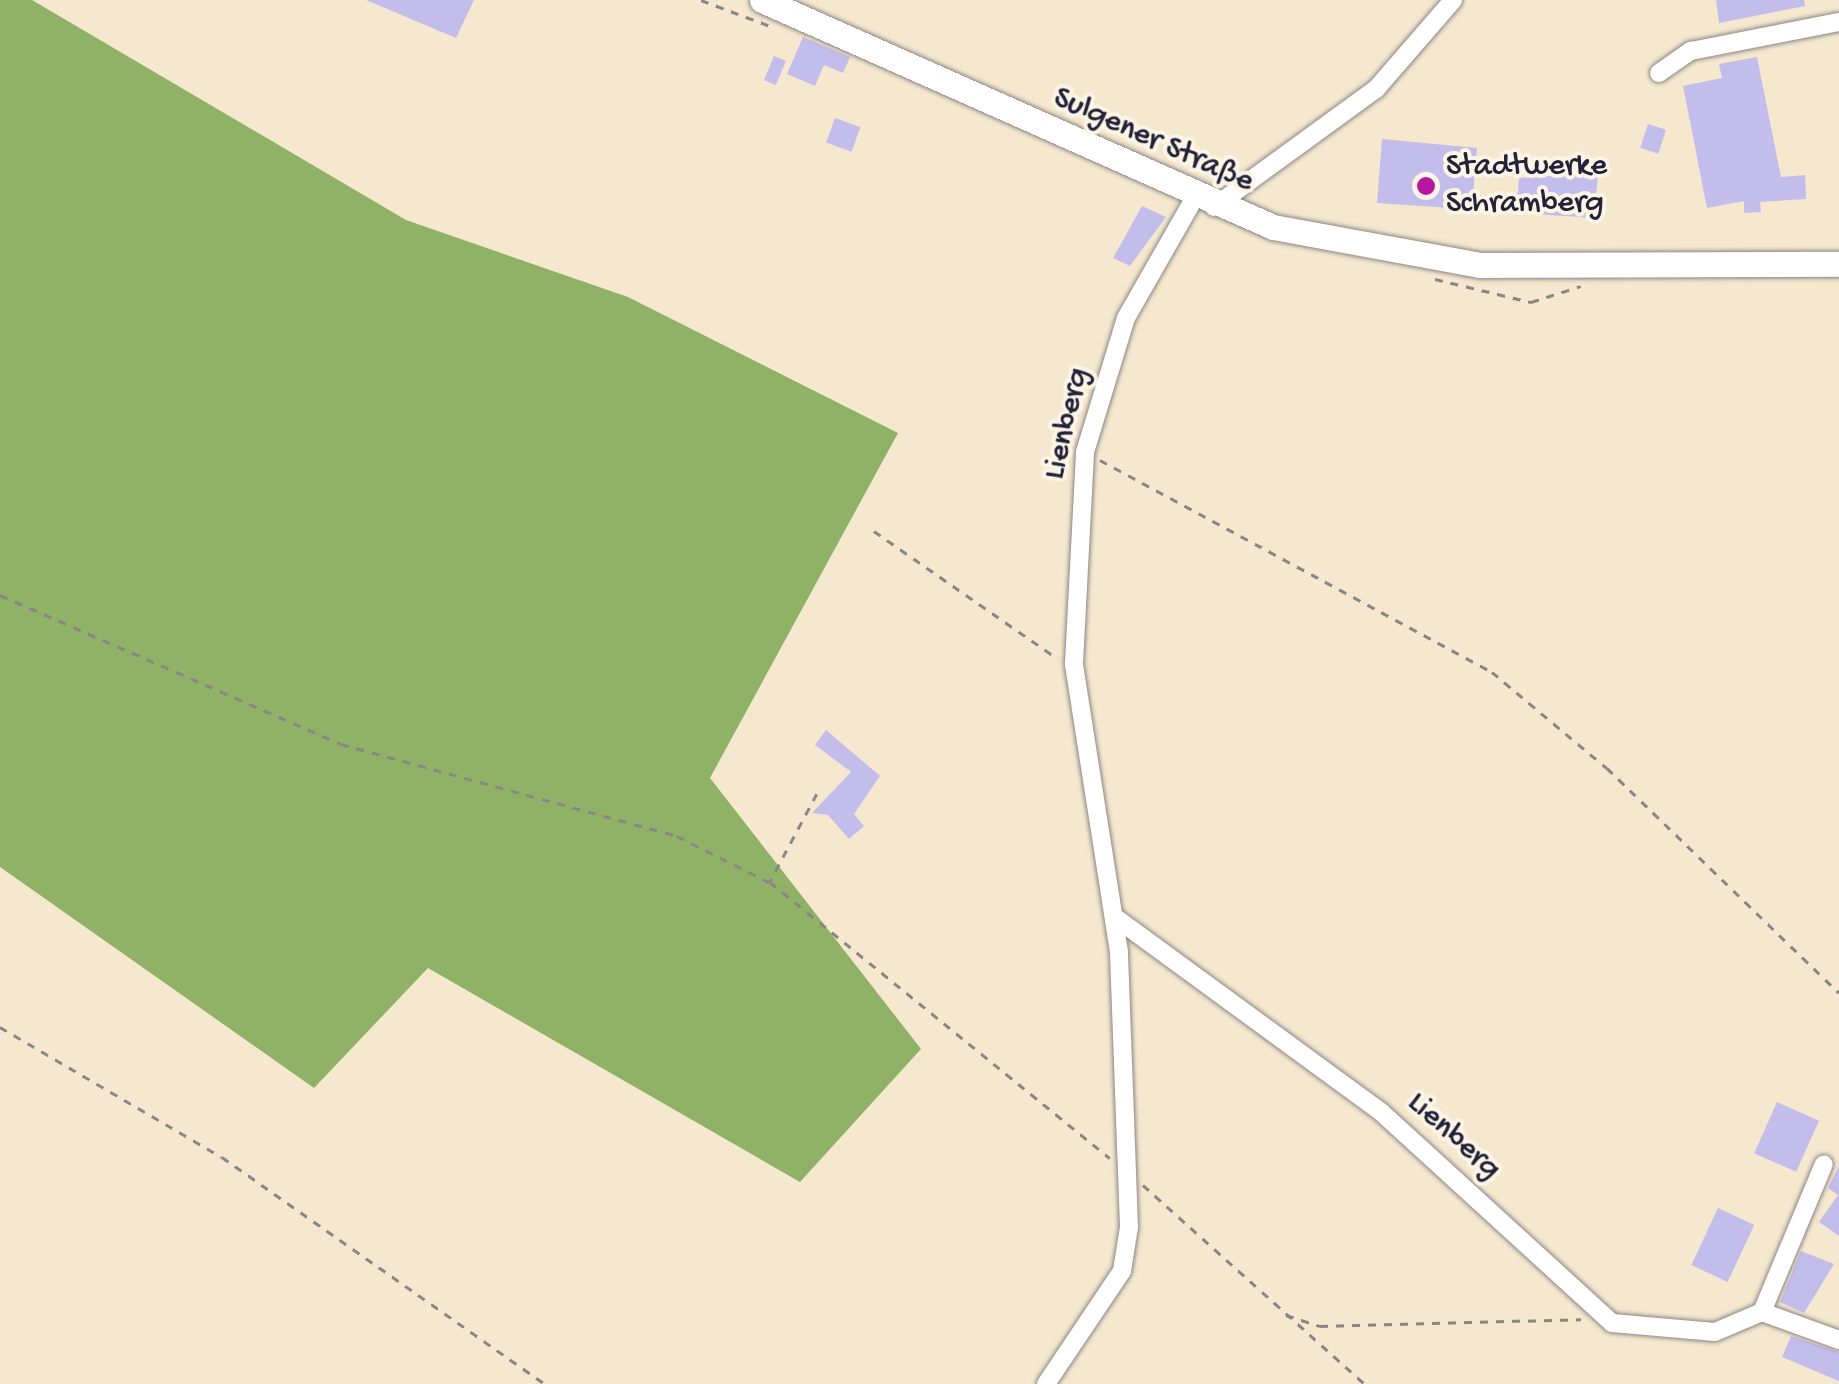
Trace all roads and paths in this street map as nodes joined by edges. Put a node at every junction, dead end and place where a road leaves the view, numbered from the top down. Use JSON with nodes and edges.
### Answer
{"nodes":[{"id":1,"x":762,"y":0,"type":"edge"},
{"id":2,"x":1453,"y":0,"type":"edge"},
{"id":3,"x":1839,"y":22,"type":"edge"},
{"id":4,"x":1659,"y":72,"type":"dead end"},
{"id":5,"x":1204,"y":204,"type":"junction"},
{"id":6,"x":1839,"y":264,"type":"edge"},
{"id":7,"x":1086,"y":452,"type":"junction"},
{"id":8,"x":874,"y":531,"type":"dead end"},
{"id":9,"x":0,"y":595,"type":"edge"},
{"id":10,"x":1074,"y":663,"type":"junction"},
{"id":11,"x":817,"y":794,"type":"dead end"},
{"id":12,"x":770,"y":882,"type":"junction"},
{"id":13,"x":1116,"y":918,"type":"junction"},
{"id":14,"x":1839,"y":993,"type":"edge"},
{"id":15,"x":0,"y":1027,"type":"edge"},
{"id":16,"x":1824,"y":1164,"type":"dead end"},
{"id":17,"x":1128,"y":1172,"type":"junction"},
{"id":18,"x":1762,"y":1312,"type":"junction"},
{"id":19,"x":1284,"y":1314,"type":"junction"},
{"id":20,"x":1612,"y":1323,"type":"junction"},
{"id":21,"x":1839,"y":1340,"type":"edge"},
{"id":22,"x":545,"y":1384,"type":"edge"},
{"id":23,"x":1046,"y":1384,"type":"edge"},
{"id":24,"x":1366,"y":1384,"type":"edge"}],
"edges":[{"from":1,"to":5,"type":"street","name":"Sulgener Straße"},
{"from":2,"to":5,"type":"street"},
{"from":3,"to":4,"type":"street"},
{"from":5,"to":6,"type":"street","name":"Sulgener Straße"},
{"from":5,"to":7,"type":"street","name":"Lienberg"},
{"from":7,"to":10,"type":"street","name":"Lienberg"},
{"from":7,"to":14,"type":"path"},
{"from":8,"to":10,"type":"path"},
{"from":9,"to":12,"type":"path"},
{"from":10,"to":13,"type":"street","name":"Lienberg"},
{"from":11,"to":12,"type":"path"},
{"from":12,"to":17,"type":"path"},
{"from":13,"to":17,"type":"street","name":"Lienberg"},
{"from":13,"to":20,"type":"street","name":"Lienberg"},
{"from":15,"to":22,"type":"path"},
{"from":16,"to":18,"type":"street"},
{"from":17,"to":19,"type":"path"},
{"from":17,"to":23,"type":"street","name":"Lienberg"},
{"from":18,"to":20,"type":"street"},
{"from":18,"to":21,"type":"street"},
{"from":19,"to":20,"type":"path"},
{"from":19,"to":24,"type":"path"}]}
